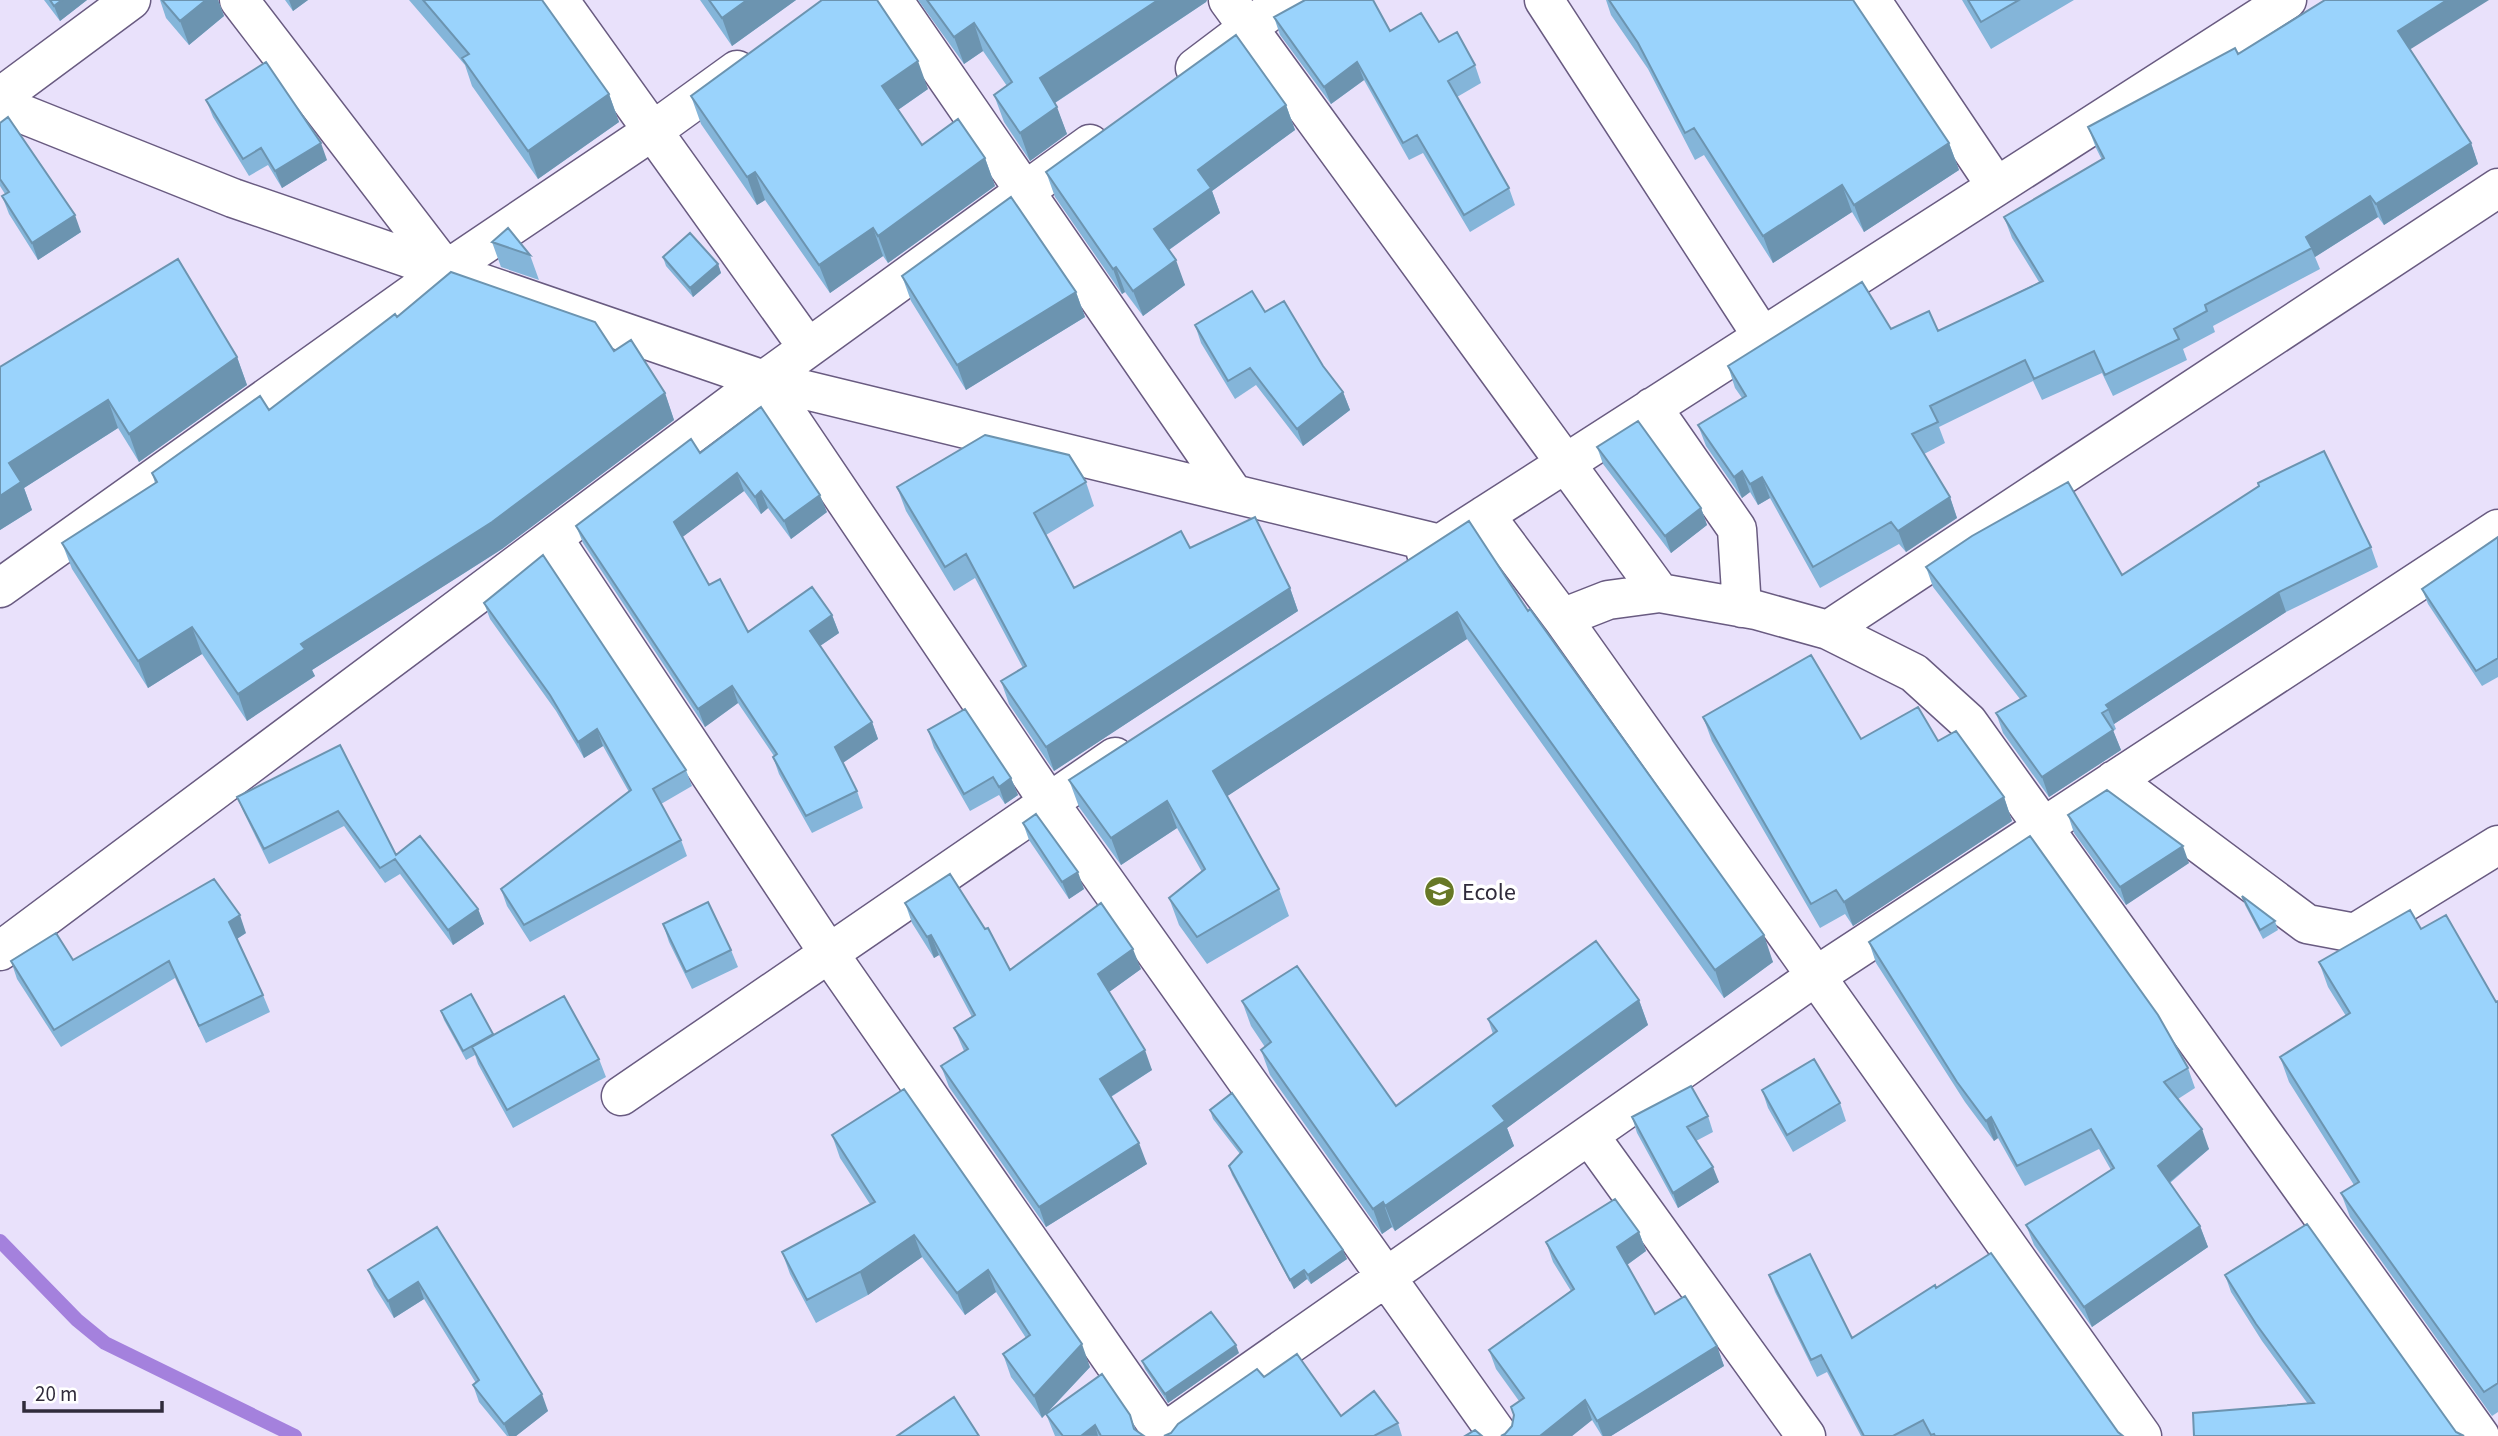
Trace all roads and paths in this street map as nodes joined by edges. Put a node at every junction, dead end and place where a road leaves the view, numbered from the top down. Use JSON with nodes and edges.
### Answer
{"nodes":[{"id":1,"x":131,"y":0,"type":"edge"},
{"id":2,"x":239,"y":0,"type":"edge"},
{"id":3,"x":559,"y":0,"type":"edge"},
{"id":4,"x":893,"y":0,"type":"edge"},
{"id":5,"x":1285,"y":0,"type":"edge"},
{"id":6,"x":1544,"y":0,"type":"edge"},
{"id":7,"x":1871,"y":0,"type":"edge"},
{"id":8,"x":2287,"y":0,"type":"edge"},
{"id":9,"x":1238,"y":15,"type":"edge"},
{"id":10,"x":765,"y":49,"type":"edge"},
{"id":11,"x":1171,"y":86,"type":"edge"},
{"id":12,"x":0,"y":97,"type":"edge"},
{"id":13,"x":0,"y":105,"type":"edge"},
{"id":14,"x":1115,"y":126,"type":"edge"},
{"id":15,"x":654,"y":130,"type":"junction"},
{"id":16,"x":1996,"y":186,"type":"junction"},
{"id":17,"x":2498,"y":188,"type":"edge"},
{"id":18,"x":1026,"y":190,"type":"junction"},
{"id":19,"x":446,"y":270,"type":"junction"},
{"id":20,"x":1762,"y":336,"type":"junction"},
{"id":21,"x":808,"y":348,"type":"junction"},
{"id":22,"x":764,"y":380,"type":"junction"},
{"id":23,"x":1652,"y":407,"type":"junction"},
{"id":24,"x":1566,"y":462,"type":"junction"},
{"id":25,"x":1233,"y":494,"type":"junction"},
{"id":26,"x":1485,"y":515,"type":"junction"},
{"id":27,"x":2498,"y":529,"type":"edge"},
{"id":28,"x":553,"y":538,"type":"junction"},
{"id":29,"x":1440,"y":544,"type":"junction"},
{"id":30,"x":1394,"y":575,"type":"edge"},
{"id":31,"x":0,"y":588,"type":"edge"},
{"id":32,"x":1660,"y":593,"type":"junction"},
{"id":33,"x":1742,"y":608,"type":"junction"},
{"id":34,"x":1562,"y":618,"type":"junction"},
{"id":35,"x":1828,"y":629,"type":"junction"},
{"id":36,"x":1140,"y":741,"type":"edge"},
{"id":37,"x":2114,"y":780,"type":"junction"},
{"id":38,"x":1048,"y":801,"type":"junction"},
{"id":39,"x":2045,"y":825,"type":"junction"},
{"id":40,"x":2498,"y":845,"type":"edge"},
{"id":41,"x":0,"y":951,"type":"edge"},
{"id":42,"x":828,"y":952,"type":"junction"},
{"id":43,"x":1816,"y":976,"type":"junction"},
{"id":44,"x":621,"y":1096,"type":"dead end"},
{"id":45,"x":1589,"y":1135,"type":"junction"},
{"id":46,"x":1387,"y":1276,"type":"junction"},
{"id":47,"x":1162,"y":1435,"type":"edge"},
{"id":48,"x":1499,"y":1436,"type":"edge"},
{"id":49,"x":1806,"y":1436,"type":"edge"},
{"id":50,"x":2143,"y":1436,"type":"edge"},
{"id":51,"x":2480,"y":1436,"type":"edge"}],
"edges":[{"from":1,"to":12,"type":"street"},
{"from":2,"to":19,"type":"street"},
{"from":3,"to":15,"type":"street"},
{"from":4,"to":18,"type":"street"},
{"from":5,"to":9,"type":"street"},
{"from":6,"to":20,"type":"street"},
{"from":7,"to":16,"type":"street"},
{"from":8,"to":16,"type":"street"},
{"from":9,"to":11,"type":"street"},
{"from":9,"to":24,"type":"street"},
{"from":10,"to":15,"type":"street"},
{"from":13,"to":19,"type":"street"},
{"from":14,"to":18,"type":"street"},
{"from":15,"to":19,"type":"street"},
{"from":15,"to":21,"type":"street"},
{"from":16,"to":20,"type":"street"},
{"from":17,"to":35,"type":"street"},
{"from":18,"to":21,"type":"street"},
{"from":18,"to":25,"type":"street"},
{"from":19,"to":22,"type":"street"},
{"from":19,"to":31,"type":"street"},
{"from":20,"to":23,"type":"street"},
{"from":21,"to":22,"type":"street"},
{"from":22,"to":25,"type":"street"},
{"from":22,"to":28,"type":"street"},
{"from":22,"to":38,"type":"street"},
{"from":23,"to":24,"type":"street"},
{"from":23,"to":33,"type":"street"},
{"from":24,"to":26,"type":"street"},
{"from":24,"to":32,"type":"street"},
{"from":25,"to":29,"type":"street"},
{"from":26,"to":29,"type":"street"},
{"from":26,"to":34,"type":"street"},
{"from":27,"to":37,"type":"street"},
{"from":28,"to":41,"type":"street"},
{"from":28,"to":42,"type":"street"},
{"from":29,"to":30,"type":"street"},
{"from":32,"to":33,"type":"street"},
{"from":32,"to":34,"type":"street"},
{"from":33,"to":35,"type":"street"},
{"from":34,"to":43,"type":"street"},
{"from":35,"to":39,"type":"street"},
{"from":36,"to":38,"type":"street"},
{"from":37,"to":39,"type":"street"},
{"from":37,"to":40,"type":"street"},
{"from":38,"to":42,"type":"street"},
{"from":38,"to":46,"type":"street"},
{"from":39,"to":43,"type":"street"},
{"from":39,"to":51,"type":"street"},
{"from":42,"to":44,"type":"street"},
{"from":42,"to":47,"type":"street"},
{"from":43,"to":45,"type":"street"},
{"from":43,"to":50,"type":"street"},
{"from":45,"to":46,"type":"street"},
{"from":45,"to":49,"type":"street"},
{"from":46,"to":47,"type":"street"},
{"from":46,"to":48,"type":"street"}]}
